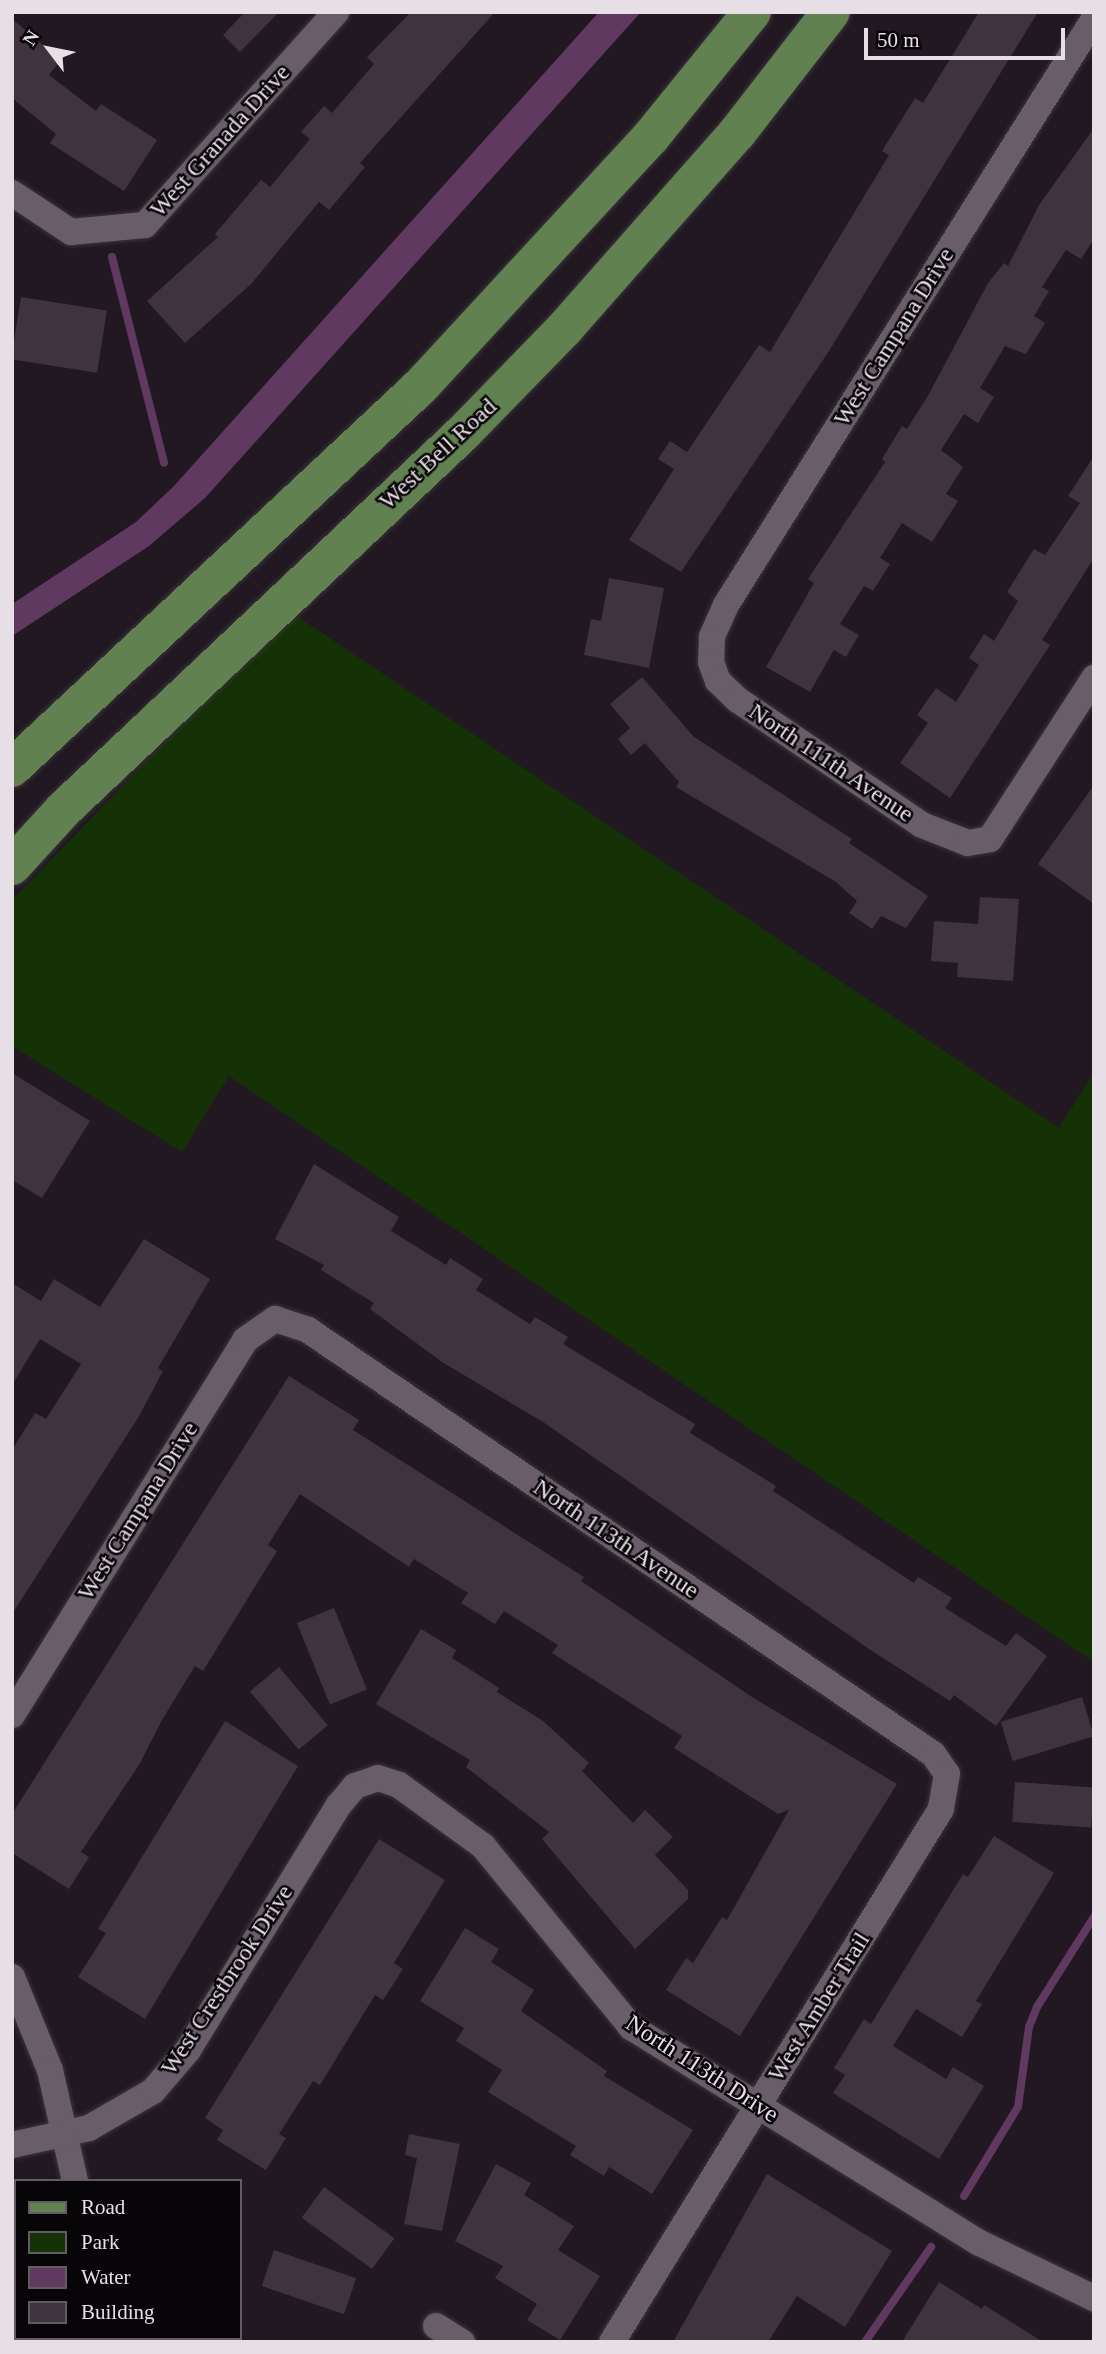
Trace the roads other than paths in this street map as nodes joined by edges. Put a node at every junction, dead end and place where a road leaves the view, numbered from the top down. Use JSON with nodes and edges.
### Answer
{"nodes":[{"id":1,"x":336,"y":12,"type":"edge"},
{"id":2,"x":752,"y":12,"type":"edge"},
{"id":3,"x":831,"y":12,"type":"edge"},
{"id":4,"x":1094,"y":19,"type":"edge"},
{"id":5,"x":12,"y":193,"type":"edge"},
{"id":6,"x":710,"y":662,"type":"joint"},
{"id":7,"x":1094,"y":678,"type":"edge"},
{"id":8,"x":12,"y":768,"type":"edge"},
{"id":9,"x":12,"y":866,"type":"edge"},
{"id":10,"x":275,"y":1319,"type":"joint"},
{"id":11,"x":12,"y":1715,"type":"edge"},
{"id":12,"x":947,"y":1774,"type":"joint"},
{"id":13,"x":366,"y":1780,"type":"joint"},
{"id":14,"x":12,"y":1977,"type":"edge"},
{"id":15,"x":758,"y":2106,"type":"junction"},
{"id":16,"x":68,"y":2134,"type":"junction"},
{"id":17,"x":12,"y":2146,"type":"edge"},
{"id":18,"x":75,"y":2179,"type":"edge"},
{"id":19,"x":1094,"y":2298,"type":"edge"},
{"id":20,"x":436,"y":2326,"type":"dead end"},
{"id":21,"x":462,"y":2342,"type":"edge"},
{"id":22,"x":612,"y":2342,"type":"edge"}],
"edges":[{"from":1,"to":5,"type":"street","name":"West Granada Drive"},
{"from":2,"to":8,"type":"main road"},
{"from":3,"to":9,"type":"main road","name":"West Bell Road"},
{"from":4,"to":6,"type":"street","name":"West Campana Drive"},
{"from":6,"to":7,"type":"street","name":"North 111th Avenue"},
{"from":10,"to":11,"type":"street","name":"West Campana Drive"},
{"from":10,"to":12,"type":"street","name":"North 113th Avenue"},
{"from":12,"to":15,"type":"street","name":"West Amber Trail"},
{"from":13,"to":15,"type":"street","name":"North 113th Drive"},
{"from":13,"to":16,"type":"street","name":"West Crestbrook Drive"},
{"from":14,"to":16,"type":"street"},
{"from":15,"to":19,"type":"street","name":"North 113th Drive"},
{"from":15,"to":22,"type":"street","name":"West Amber Trail"},
{"from":16,"to":17,"type":"street","name":"West Crestbrook Drive"},
{"from":16,"to":18,"type":"street"},
{"from":20,"to":21,"type":"street"}]}
